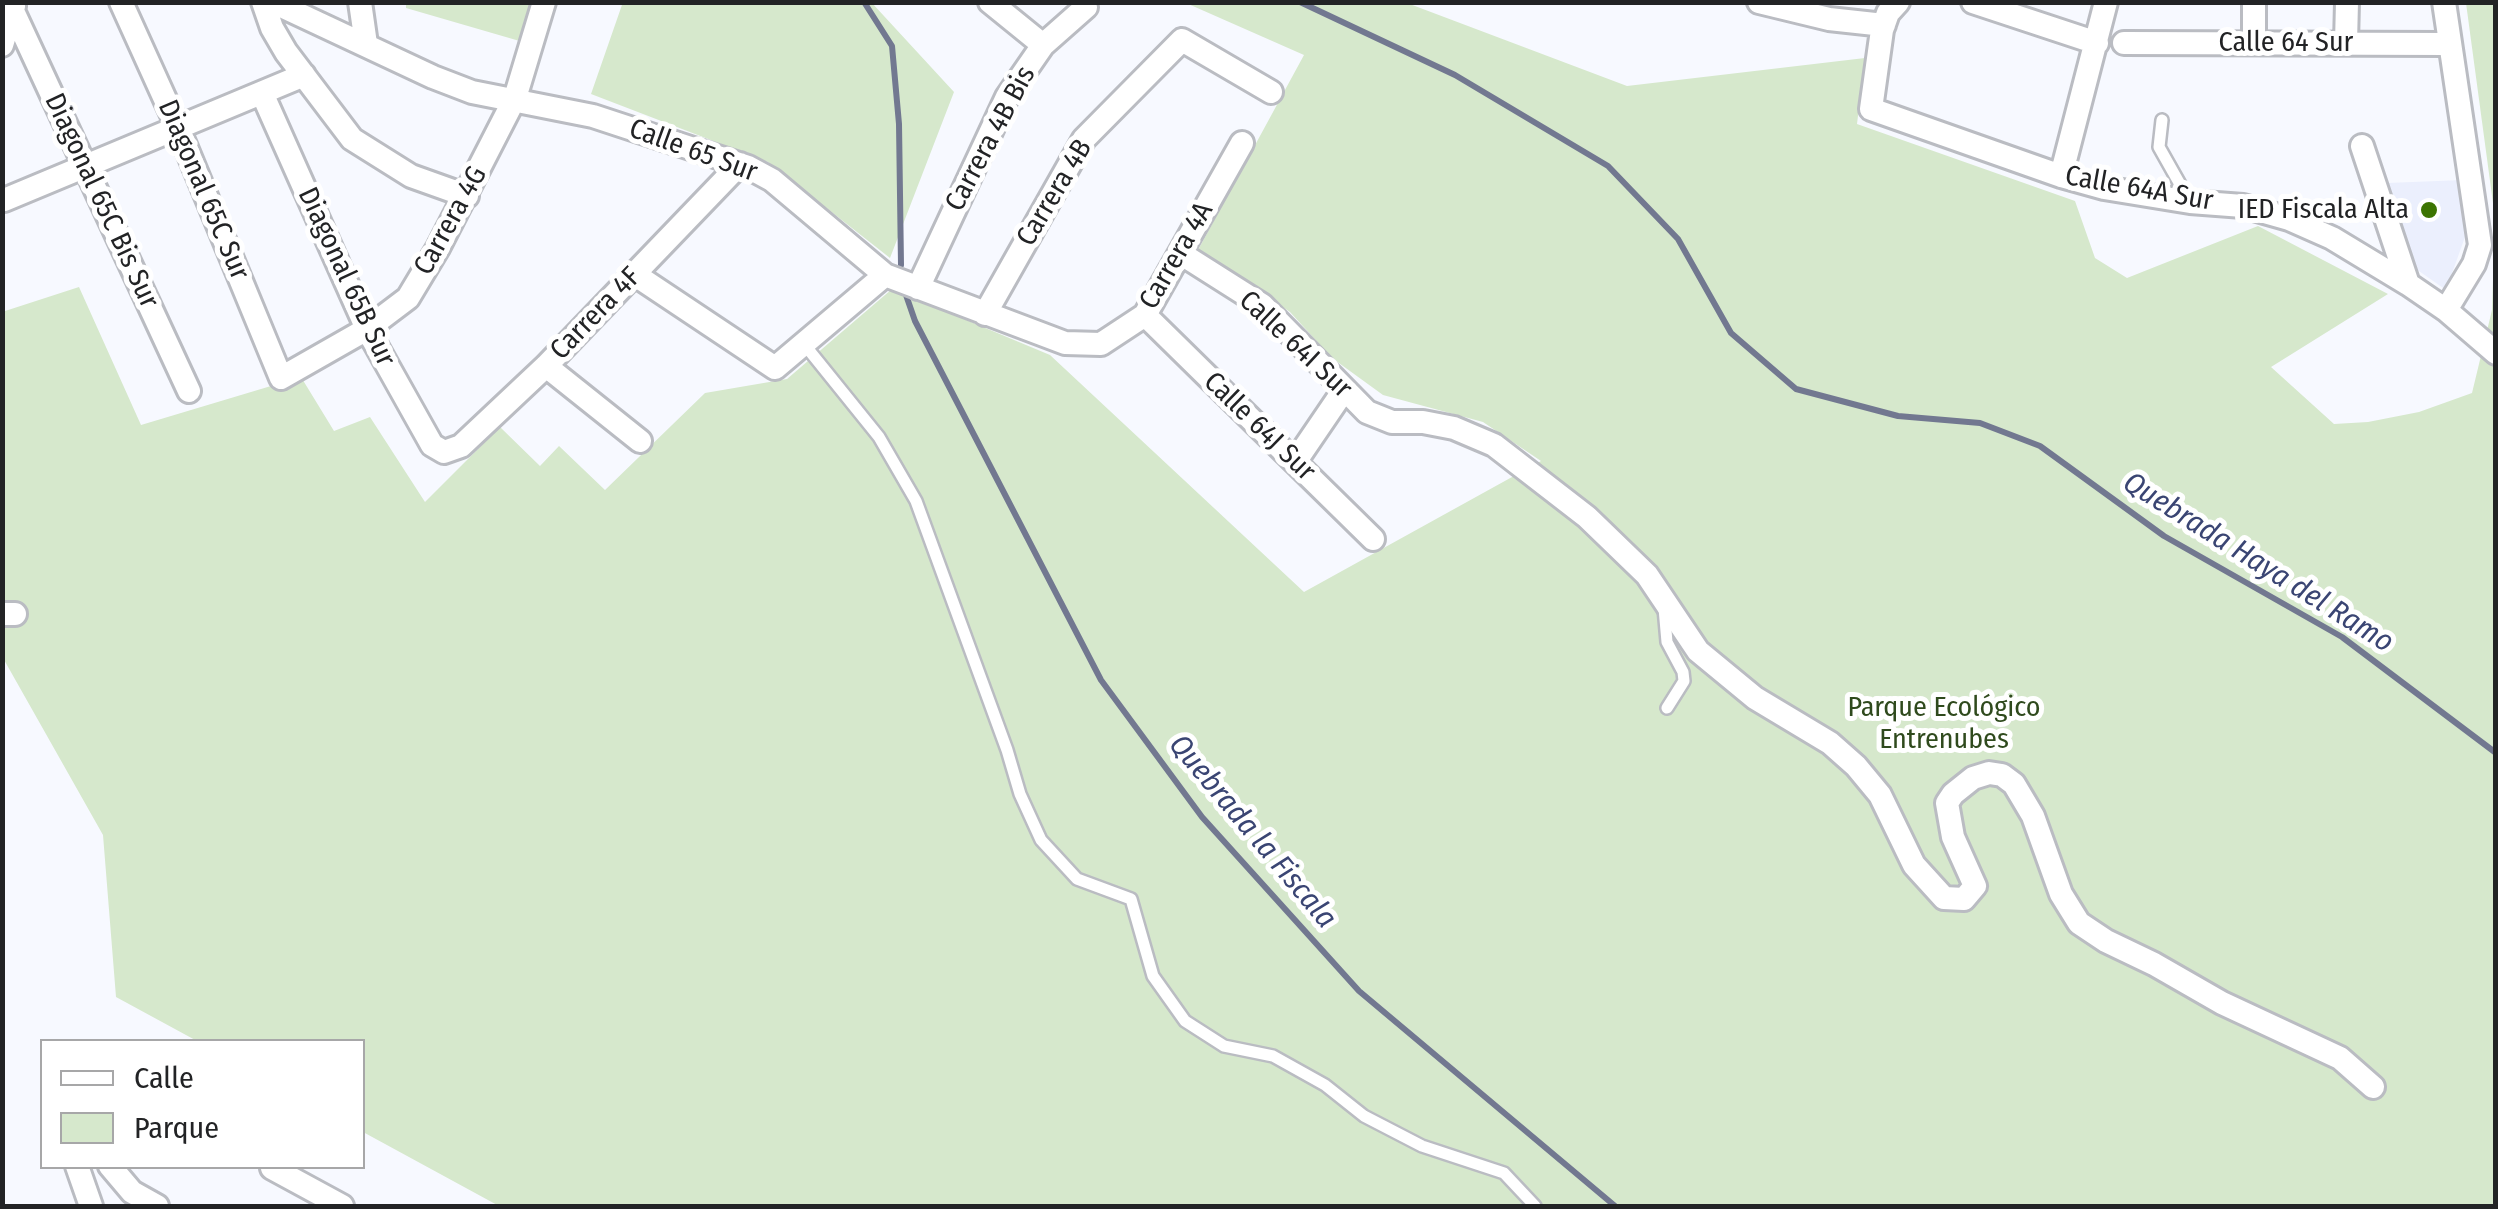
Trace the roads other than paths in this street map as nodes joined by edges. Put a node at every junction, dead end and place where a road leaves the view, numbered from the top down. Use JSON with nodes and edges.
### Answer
{"nodes":[{"id":1,"x":121,"y":2,"type":"edge"},
{"id":2,"x":263,"y":2,"type":"edge"},
{"id":3,"x":274,"y":2,"type":"edge"},
{"id":4,"x":360,"y":2,"type":"edge"},
{"id":5,"x":544,"y":2,"type":"edge"},
{"id":6,"x":990,"y":2,"type":"edge"},
{"id":7,"x":1758,"y":2,"type":"edge"},
{"id":8,"x":1898,"y":2,"type":"edge"},
{"id":9,"x":1972,"y":2,"type":"edge"},
{"id":10,"x":2106,"y":2,"type":"edge"},
{"id":11,"x":2254,"y":2,"type":"edge"},
{"id":12,"x":2347,"y":2,"type":"edge"},
{"id":13,"x":2444,"y":2,"type":"edge"},
{"id":14,"x":13,"y":7,"type":"edge"},
{"id":15,"x":1086,"y":7,"type":"dead end"},
{"id":16,"x":1812,"y":9,"type":"edge"},
{"id":17,"x":1884,"y":24,"type":"junction"},
{"id":18,"x":2097,"y":43,"type":"junction"},
{"id":19,"x":2124,"y":43,"type":"dead end"},
{"id":20,"x":2254,"y":43,"type":"junction"},
{"id":21,"x":2346,"y":43,"type":"junction"},
{"id":22,"x":366,"y":44,"type":"junction"},
{"id":23,"x":2447,"y":44,"type":"junction"},
{"id":24,"x":1042,"y":45,"type":"junction"},
{"id":25,"x":2,"y":46,"type":"edge"},
{"id":26,"x":304,"y":76,"type":"junction"},
{"id":27,"x":1271,"y":92,"type":"dead end"},
{"id":28,"x":262,"y":93,"type":"junction"},
{"id":29,"x":516,"y":98,"type":"junction"},
{"id":30,"x":2162,"y":120,"type":"dead end"},
{"id":31,"x":178,"y":128,"type":"junction"},
{"id":32,"x":1242,"y":142,"type":"dead end"},
{"id":33,"x":2362,"y":146,"type":"dead end"},
{"id":34,"x":740,"y":164,"type":"junction"},
{"id":35,"x":85,"y":166,"type":"junction"},
{"id":36,"x":2060,"y":176,"type":"junction"},
{"id":37,"x":466,"y":196,"type":"junction"},
{"id":38,"x":4,"y":200,"type":"edge"},
{"id":39,"x":2190,"y":202,"type":"junction"},
{"id":40,"x":1180,"y":253,"type":"junction"},
{"id":41,"x":634,"y":274,"type":"junction"},
{"id":42,"x":885,"y":275,"type":"junction"},
{"id":43,"x":2408,"y":284,"type":"junction"},
{"id":44,"x":918,"y":288,"type":"junction"},
{"id":45,"x":2446,"y":310,"type":"junction"},
{"id":46,"x":984,"y":314,"type":"junction"},
{"id":47,"x":1146,"y":315,"type":"junction"},
{"id":48,"x":367,"y":330,"type":"junction"},
{"id":49,"x":804,"y":344,"type":"junction"},
{"id":50,"x":1089,"y":345,"type":"joint"},
{"id":51,"x":2496,"y":353,"type":"edge"},
{"id":52,"x":546,"y":366,"type":"junction"},
{"id":53,"x":281,"y":378,"type":"joint"},
{"id":54,"x":1344,"y":390,"type":"junction"},
{"id":55,"x":189,"y":391,"type":"dead end"},
{"id":56,"x":640,"y":442,"type":"dead end"},
{"id":57,"x":444,"y":452,"type":"joint"},
{"id":58,"x":1295,"y":462,"type":"junction"},
{"id":59,"x":1373,"y":539,"type":"dead end"},
{"id":60,"x":1665,"y":604,"type":"junction"},
{"id":61,"x":1667,"y":708,"type":"dead end"},
{"id":62,"x":2374,"y":1087,"type":"dead end"},
{"id":63,"x":79,"y":1169,"type":"edge"},
{"id":64,"x":113,"y":1169,"type":"edge"},
{"id":65,"x":274,"y":1169,"type":"edge"},
{"id":66,"x":91,"y":1206,"type":"edge"},
{"id":67,"x":158,"y":1206,"type":"edge"},
{"id":68,"x":342,"y":1206,"type":"edge"},
{"id":69,"x":1534,"y":1206,"type":"edge"}],
"edges":[{"from":1,"to":31,"type":"street","name":"Diagonal 65C Sur"},
{"from":2,"to":26,"type":"street"},
{"from":3,"to":22,"type":"street","name":"Calle 65 Sur"},
{"from":4,"to":22,"type":"street"},
{"from":5,"to":29,"type":"street","name":"Carrera 4G"},
{"from":6,"to":24,"type":"street"},
{"from":7,"to":16,"type":"street"},
{"from":8,"to":17,"type":"street"},
{"from":9,"to":18,"type":"street"},
{"from":10,"to":18,"type":"street"},
{"from":11,"to":20,"type":"street"},
{"from":12,"to":21,"type":"street"},
{"from":13,"to":23,"type":"street"},
{"from":14,"to":25,"type":"street"},
{"from":14,"to":35,"type":"street","name":"Diagonal 65C Bis Sur"},
{"from":15,"to":24,"type":"street","name":"Carrera 4B Bis"},
{"from":16,"to":17,"type":"street"},
{"from":17,"to":36,"type":"street","name":"Calle 64A Sur"},
{"from":18,"to":36,"type":"street"},
{"from":19,"to":20,"type":"street","name":"Calle 64 Sur"},
{"from":20,"to":21,"type":"street","name":"Calle 64 Sur"},
{"from":21,"to":23,"type":"street","name":"Calle 64 Sur"},
{"from":22,"to":29,"type":"street","name":"Calle 65 Sur"},
{"from":23,"to":45,"type":"street"},
{"from":24,"to":44,"type":"street","name":"Carrera 4B Bis"},
{"from":26,"to":28,"type":"street"},
{"from":26,"to":37,"type":"street"},
{"from":27,"to":46,"type":"street","name":"Carrera 4B"},
{"from":28,"to":31,"type":"street"},
{"from":28,"to":48,"type":"street","name":"Diagonal 65B Sur"},
{"from":29,"to":34,"type":"street","name":"Calle 65 Sur"},
{"from":29,"to":37,"type":"street","name":"Carrera 4G"},
{"from":30,"to":39,"type":"lane"},
{"from":31,"to":35,"type":"street"},
{"from":31,"to":53,"type":"street","name":"Diagonal 65C Sur"},
{"from":32,"to":40,"type":"street","name":"Carrera 4A"},
{"from":33,"to":43,"type":"street"},
{"from":34,"to":41,"type":"street","name":"Carrera 4F"},
{"from":34,"to":42,"type":"street","name":"Calle 65 Sur"},
{"from":35,"to":38,"type":"street"},
{"from":35,"to":55,"type":"street","name":"Diagonal 65C Bis Sur"},
{"from":36,"to":39,"type":"street","name":"Calle 64A Sur"},
{"from":37,"to":48,"type":"street","name":"Carrera 4G"},
{"from":39,"to":43,"type":"street","name":"Calle 64A Sur"},
{"from":40,"to":47,"type":"street","name":"Carrera 4A"},
{"from":40,"to":54,"type":"street","name":"Calle 64I Sur"},
{"from":41,"to":49,"type":"street"},
{"from":41,"to":52,"type":"street","name":"Carrera 4F"},
{"from":42,"to":44,"type":"street","name":"Calle 65 Sur"},
{"from":42,"to":49,"type":"street"},
{"from":43,"to":45,"type":"street","name":"Calle 64A Sur"},
{"from":44,"to":46,"type":"street","name":"Calle 65 Sur"},
{"from":45,"to":51,"type":"street","name":"Calle 64A Sur"},
{"from":46,"to":50,"type":"street","name":"Calle 65 Sur"},
{"from":47,"to":50,"type":"street","name":"Carrera 4A"},
{"from":47,"to":58,"type":"street","name":"Calle 64J Sur"},
{"from":48,"to":53,"type":"street","name":"Carrera 4G"},
{"from":48,"to":57,"type":"street","name":"Diagonal 65B Sur"},
{"from":49,"to":69,"type":"lane"},
{"from":52,"to":56,"type":"street"},
{"from":52,"to":57,"type":"street","name":"Carrera 4F"},
{"from":54,"to":58,"type":"street"},
{"from":54,"to":60,"type":"street","name":"Calle 64I Sur"},
{"from":58,"to":59,"type":"street","name":"Calle 64J Sur"},
{"from":60,"to":61,"type":"lane"},
{"from":60,"to":62,"type":"street","name":"Calle 64I Sur"},
{"from":63,"to":66,"type":"street"},
{"from":64,"to":67,"type":"street"},
{"from":65,"to":68,"type":"street"}]}
